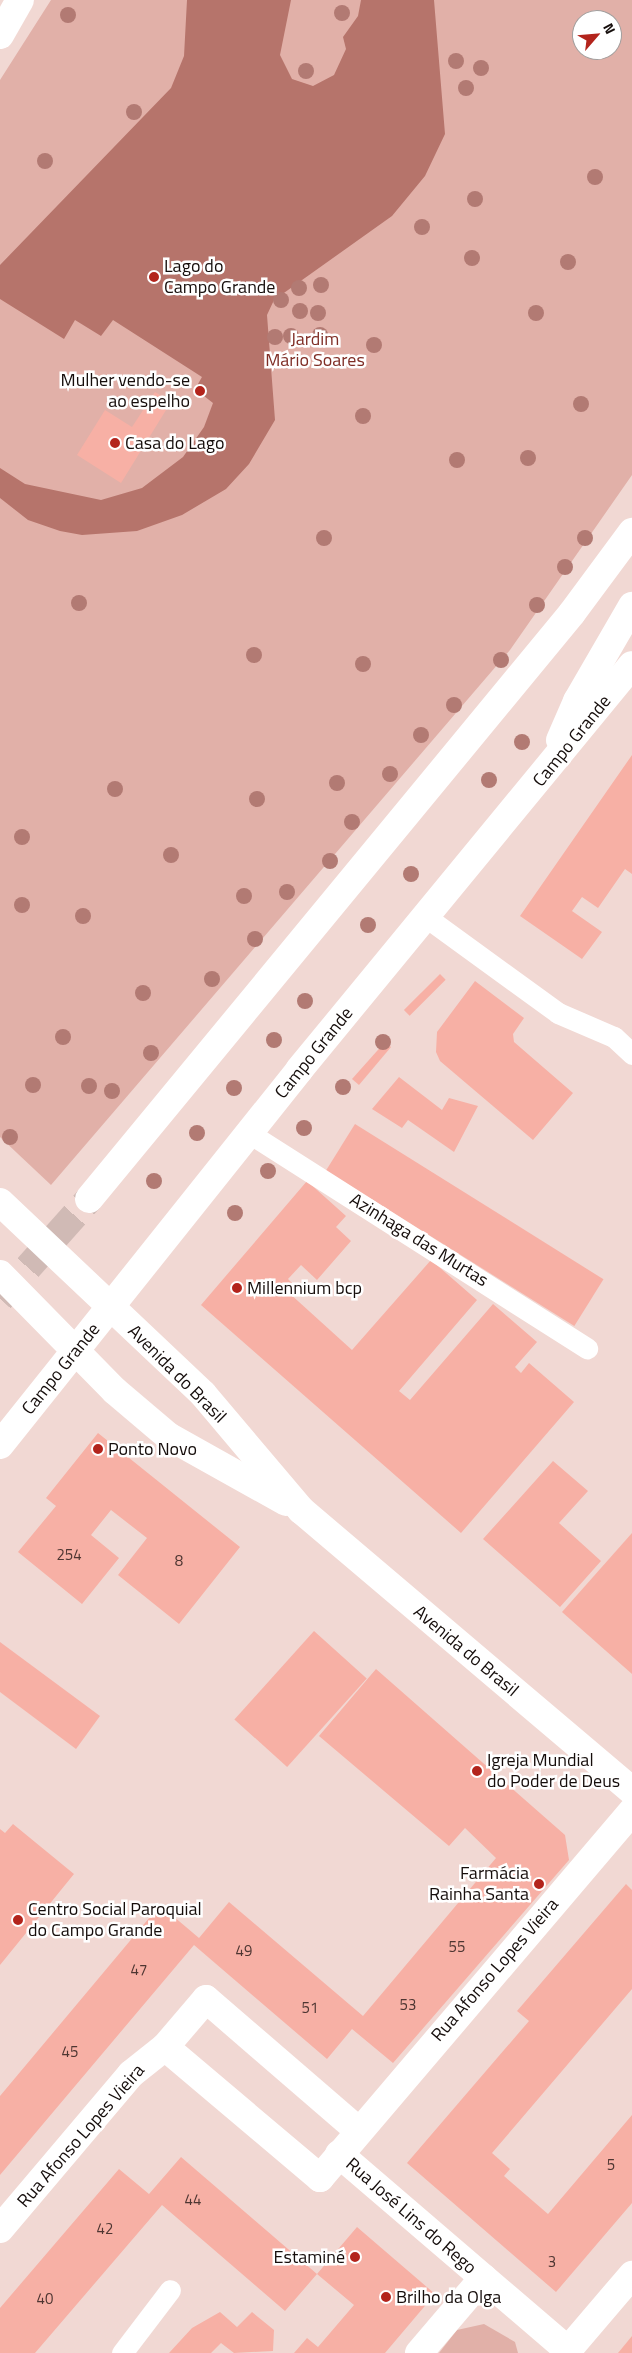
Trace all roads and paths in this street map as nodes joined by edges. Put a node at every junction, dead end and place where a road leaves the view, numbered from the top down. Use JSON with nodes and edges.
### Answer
{"nodes":[{"id":1,"x":20,"y":0,"type":"edge"},
{"id":2,"x":0,"y":35,"type":"edge"},
{"id":3,"x":632,"y":532,"type":"edge"},
{"id":4,"x":632,"y":606,"type":"edge"},
{"id":5,"x":632,"y":665,"type":"edge"},
{"id":6,"x":546,"y":774,"type":"junction"},
{"id":7,"x":426,"y":917,"type":"junction"},
{"id":8,"x":632,"y":1054,"type":"edge"},
{"id":9,"x":249,"y":1133,"type":"junction"},
{"id":10,"x":89,"y":1199,"type":"tunnel mouth"},
{"id":11,"x":0,"y":1202,"type":"edge"},
{"id":12,"x":0,"y":1274,"type":"edge"},
{"id":13,"x":110,"y":1308,"type":"junction"},
{"id":14,"x":587,"y":1348,"type":"dead end"},
{"id":15,"x":76,"y":1350,"type":"junction"},
{"id":16,"x":0,"y":1445,"type":"edge"},
{"id":17,"x":301,"y":1510,"type":"junction"},
{"id":18,"x":632,"y":1791,"type":"edge"},
{"id":19,"x":632,"y":1811,"type":"edge"},
{"id":20,"x":165,"y":2047,"type":"junction"},
{"id":21,"x":358,"y":2130,"type":"junction"},
{"id":22,"x":339,"y":2154,"type":"junction"},
{"id":23,"x":0,"y":2229,"type":"edge"},
{"id":24,"x":632,"y":2275,"type":"edge"},
{"id":25,"x":483,"y":2278,"type":"junction"},
{"id":26,"x":170,"y":2290,"type":"dead end"},
{"id":27,"x":566,"y":2352,"type":"edge"},
{"id":28,"x":122,"y":2353,"type":"edge"},
{"id":29,"x":419,"y":2353,"type":"edge"}],
"edges":[{"from":1,"to":2,"type":"main road"},
{"from":3,"to":10,"type":"main road"},
{"from":4,"to":6,"type":"main road"},
{"from":5,"to":6,"type":"main road","name":"Campo Grande"},
{"from":6,"to":7,"type":"main road","name":"Campo Grande"},
{"from":7,"to":8,"type":"lane"},
{"from":7,"to":9,"type":"main road","name":"Campo Grande"},
{"from":9,"to":13,"type":"main road","name":"Campo Grande"},
{"from":9,"to":14,"type":"lane","name":"Azinhaga das Murtas"},
{"from":11,"to":13,"type":"main road","name":"Avenida do Brasil"},
{"from":12,"to":15,"type":"main road","name":"Avenida do Brasil"},
{"from":13,"to":15,"type":"main road","name":"Campo Grande"},
{"from":13,"to":17,"type":"main road","name":"Avenida do Brasil"},
{"from":15,"to":16,"type":"main road","name":"Campo Grande"},
{"from":15,"to":17,"type":"main road","name":"Avenida do Brasil"},
{"from":17,"to":18,"type":"main road","name":"Avenida do Brasil"},
{"from":19,"to":21,"type":"main road","name":"Rua Afonso Lopes Vieira"},
{"from":20,"to":21,"type":"main road","name":"Rua Afonso Lopes Vieira"},
{"from":20,"to":22,"type":"main road","name":"Rua Afonso Lopes Vieira"},
{"from":20,"to":23,"type":"main road","name":"Rua Afonso Lopes Vieira"},
{"from":21,"to":22,"type":"main road","name":"Rua Afonso Lopes Vieira"},
{"from":22,"to":25,"type":"main road","name":"Rua José Lins do Rego"},
{"from":24,"to":27,"type":"main road","name":"Rua José Lins do Rego"},
{"from":25,"to":27,"type":"main road","name":"Rua José Lins do Rego"},
{"from":25,"to":29,"type":"main road","name":"Rua José Lins do Rego"},
{"from":26,"to":28,"type":"lane"}]}
